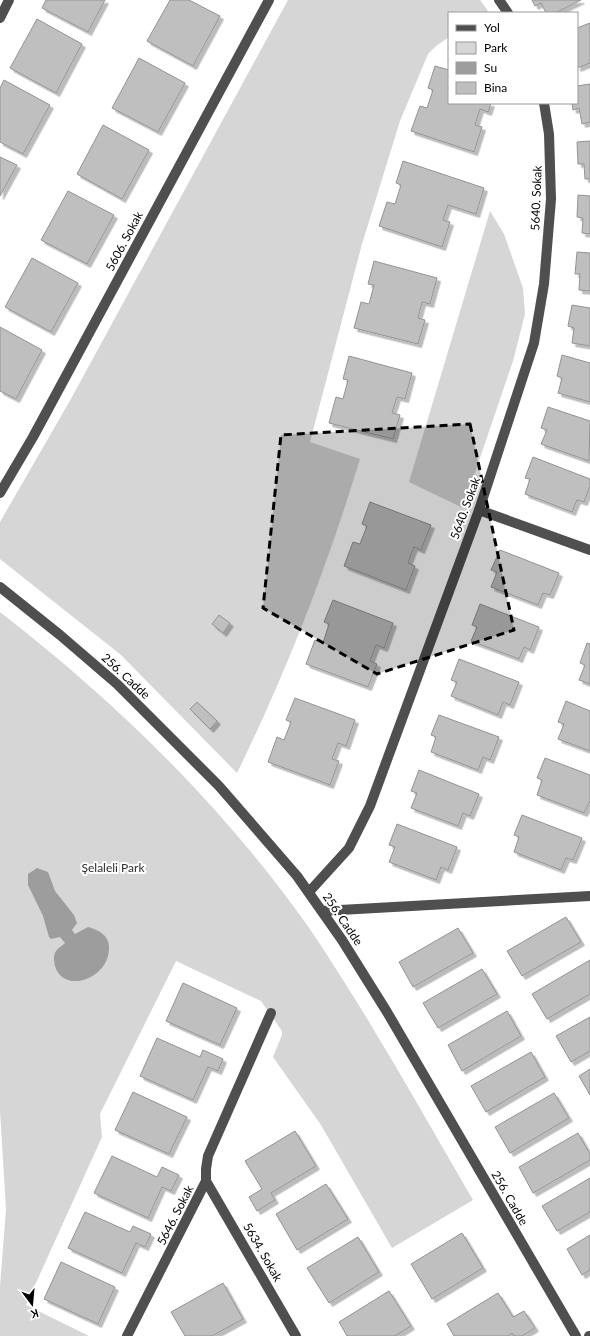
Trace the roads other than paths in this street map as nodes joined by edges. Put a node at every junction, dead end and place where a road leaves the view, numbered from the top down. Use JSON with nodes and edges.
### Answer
{"nodes":[{"id":1,"x":9,"y":0,"type":"edge"},
{"id":2,"x":269,"y":0,"type":"edge"},
{"id":3,"x":499,"y":0,"type":"edge"},
{"id":4,"x":507,"y":12,"type":"edge"},
{"id":5,"x":0,"y":18,"type":"edge"},
{"id":6,"x":544,"y":104,"type":"edge"},
{"id":7,"x":0,"y":493,"type":"edge"},
{"id":8,"x":479,"y":510,"type":"junction"},
{"id":9,"x":590,"y":550,"type":"edge"},
{"id":10,"x":0,"y":587,"type":"edge"},
{"id":11,"x":309,"y":892,"type":"junction"},
{"id":12,"x":590,"y":896,"type":"edge"},
{"id":13,"x":322,"y":911,"type":"junction"},
{"id":14,"x":270,"y":1013,"type":"dead end"},
{"id":15,"x":206,"y":1181,"type":"junction"},
{"id":16,"x":128,"y":1336,"type":"edge"},
{"id":17,"x":296,"y":1336,"type":"edge"},
{"id":18,"x":576,"y":1336,"type":"edge"}],
"edges":[{"from":1,"to":5,"type":"street"},
{"from":2,"to":7,"type":"street","name":"5606. Sokak"},
{"from":3,"to":4,"type":"street"},
{"from":6,"to":8,"type":"street","name":"5640. Sokak"},
{"from":8,"to":9,"type":"street"},
{"from":8,"to":11,"type":"street","name":"5640. Sokak"},
{"from":10,"to":11,"type":"street","name":"256. Cadde"},
{"from":11,"to":13,"type":"street","name":"256. Cadde"},
{"from":12,"to":13,"type":"street"},
{"from":13,"to":18,"type":"street","name":"256. Cadde"},
{"from":14,"to":15,"type":"street","name":"5646. Sokak"},
{"from":15,"to":16,"type":"street","name":"5646. Sokak"},
{"from":15,"to":17,"type":"street","name":"5634. Sokak"}]}
